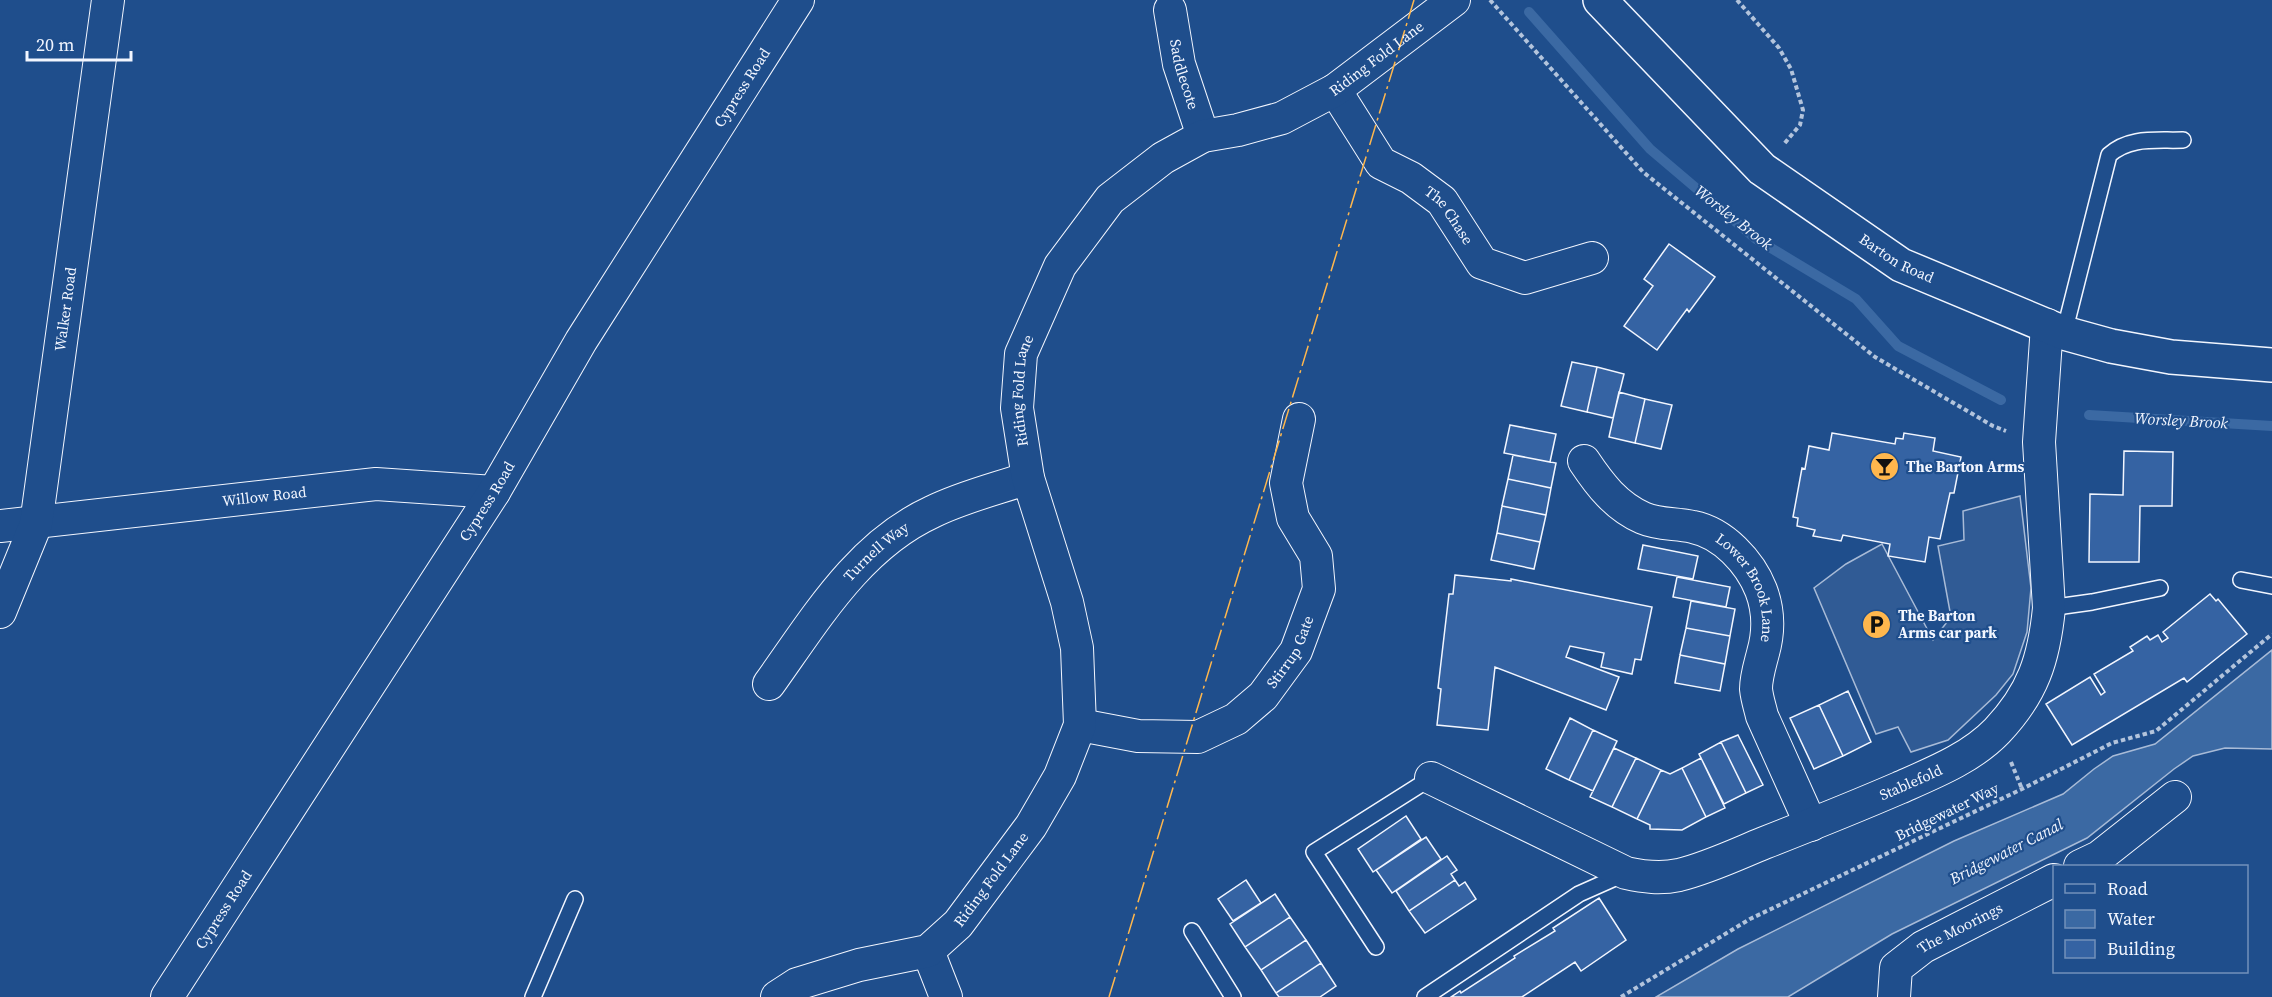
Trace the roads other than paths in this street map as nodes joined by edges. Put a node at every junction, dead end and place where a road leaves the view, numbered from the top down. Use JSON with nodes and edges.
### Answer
{"nodes":[{"id":1,"x":108,"y":0,"type":"edge"},
{"id":2,"x":798,"y":0,"type":"edge"},
{"id":3,"x":1454,"y":0,"type":"edge"},
{"id":4,"x":1600,"y":0,"type":"edge"},
{"id":5,"x":1171,"y":5,"type":"edge"},
{"id":6,"x":1335,"y":90,"type":"junction"},
{"id":7,"x":1203,"y":136,"type":"junction"},
{"id":8,"x":2183,"y":140,"type":"dead end"},
{"id":9,"x":1592,"y":258,"type":"dead end"},
{"id":10,"x":2055,"y":329,"type":"junction"},
{"id":11,"x":2272,"y":365,"type":"edge"},
{"id":12,"x":1299,"y":419,"type":"dead end"},
{"id":13,"x":1584,"y":461,"type":"dead end"},
{"id":14,"x":1028,"y":478,"type":"junction"},
{"id":15,"x":494,"y":492,"type":"junction"},
{"id":16,"x":36,"y":524,"type":"junction"},
{"id":17,"x":0,"y":526,"type":"edge"},
{"id":18,"x":2241,"y":580,"type":"dead end"},
{"id":19,"x":2272,"y":586,"type":"edge"},
{"id":20,"x":2160,"y":588,"type":"dead end"},
{"id":21,"x":2049,"y":608,"type":"junction"},
{"id":22,"x":0,"y":612,"type":"edge"},
{"id":23,"x":769,"y":684,"type":"dead end"},
{"id":24,"x":1080,"y":724,"type":"junction"},
{"id":25,"x":1431,"y":778,"type":"joint"},
{"id":26,"x":2175,"y":797,"type":"dead end"},
{"id":27,"x":1810,"y":825,"type":"junction"},
{"id":28,"x":2084,"y":865,"type":"edge"},
{"id":29,"x":1626,"y":873,"type":"junction"},
{"id":30,"x":2053,"y":880,"type":"edge"},
{"id":31,"x":574,"y":899,"type":"dead end"},
{"id":32,"x":1192,"y":931,"type":"dead end"},
{"id":33,"x":1376,"y":947,"type":"dead end"},
{"id":34,"x":928,"y":951,"type":"junction"},
{"id":35,"x":167,"y":997,"type":"edge"},
{"id":36,"x":532,"y":997,"type":"edge"},
{"id":37,"x":777,"y":997,"type":"edge"},
{"id":38,"x":946,"y":997,"type":"edge"},
{"id":39,"x":1233,"y":997,"type":"edge"},
{"id":40,"x":1425,"y":997,"type":"edge"},
{"id":41,"x":1894,"y":997,"type":"edge"}],
"edges":[{"from":1,"to":16,"type":"street","name":"Walker Road"},
{"from":2,"to":15,"type":"street","name":"Cypress Road"},
{"from":3,"to":6,"type":"street","name":"Riding Fold Lane"},
{"from":4,"to":10,"type":"main road","name":"Barton Road"},
{"from":5,"to":7,"type":"street","name":"Saddlecote"},
{"from":6,"to":7,"type":"street","name":"Riding Fold Lane"},
{"from":6,"to":9,"type":"street","name":"The Chase"},
{"from":7,"to":14,"type":"street","name":"Riding Fold Lane"},
{"from":8,"to":10,"type":"lane"},
{"from":10,"to":11,"type":"main road","name":"Barton Road"},
{"from":10,"to":21,"type":"street","name":"Stablefold"},
{"from":12,"to":24,"type":"street","name":"Stirrup Gate"},
{"from":13,"to":27,"type":"street","name":"Lower Brook Lane"},
{"from":14,"to":23,"type":"street","name":"Turnell Way"},
{"from":14,"to":24,"type":"street","name":"Riding Fold Lane"},
{"from":15,"to":16,"type":"street","name":"Willow Road"},
{"from":15,"to":35,"type":"street","name":"Cypress Road"},
{"from":16,"to":17,"type":"street","name":"Willow Road"},
{"from":16,"to":22,"type":"street","name":"Walker Road"},
{"from":18,"to":19,"type":"lane"},
{"from":20,"to":21,"type":"lane"},
{"from":21,"to":27,"type":"street","name":"Stablefold"},
{"from":24,"to":34,"type":"street","name":"Riding Fold Lane"},
{"from":25,"to":29,"type":"street","name":"Stablefold"},
{"from":25,"to":33,"type":"lane"},
{"from":26,"to":28,"type":"street"},
{"from":27,"to":29,"type":"street","name":"Stablefold"},
{"from":29,"to":40,"type":"lane"},
{"from":30,"to":41,"type":"street","name":"The Moorings"},
{"from":31,"to":36,"type":"lane"},
{"from":32,"to":39,"type":"lane"},
{"from":34,"to":37,"type":"street"},
{"from":34,"to":38,"type":"street"}]}
